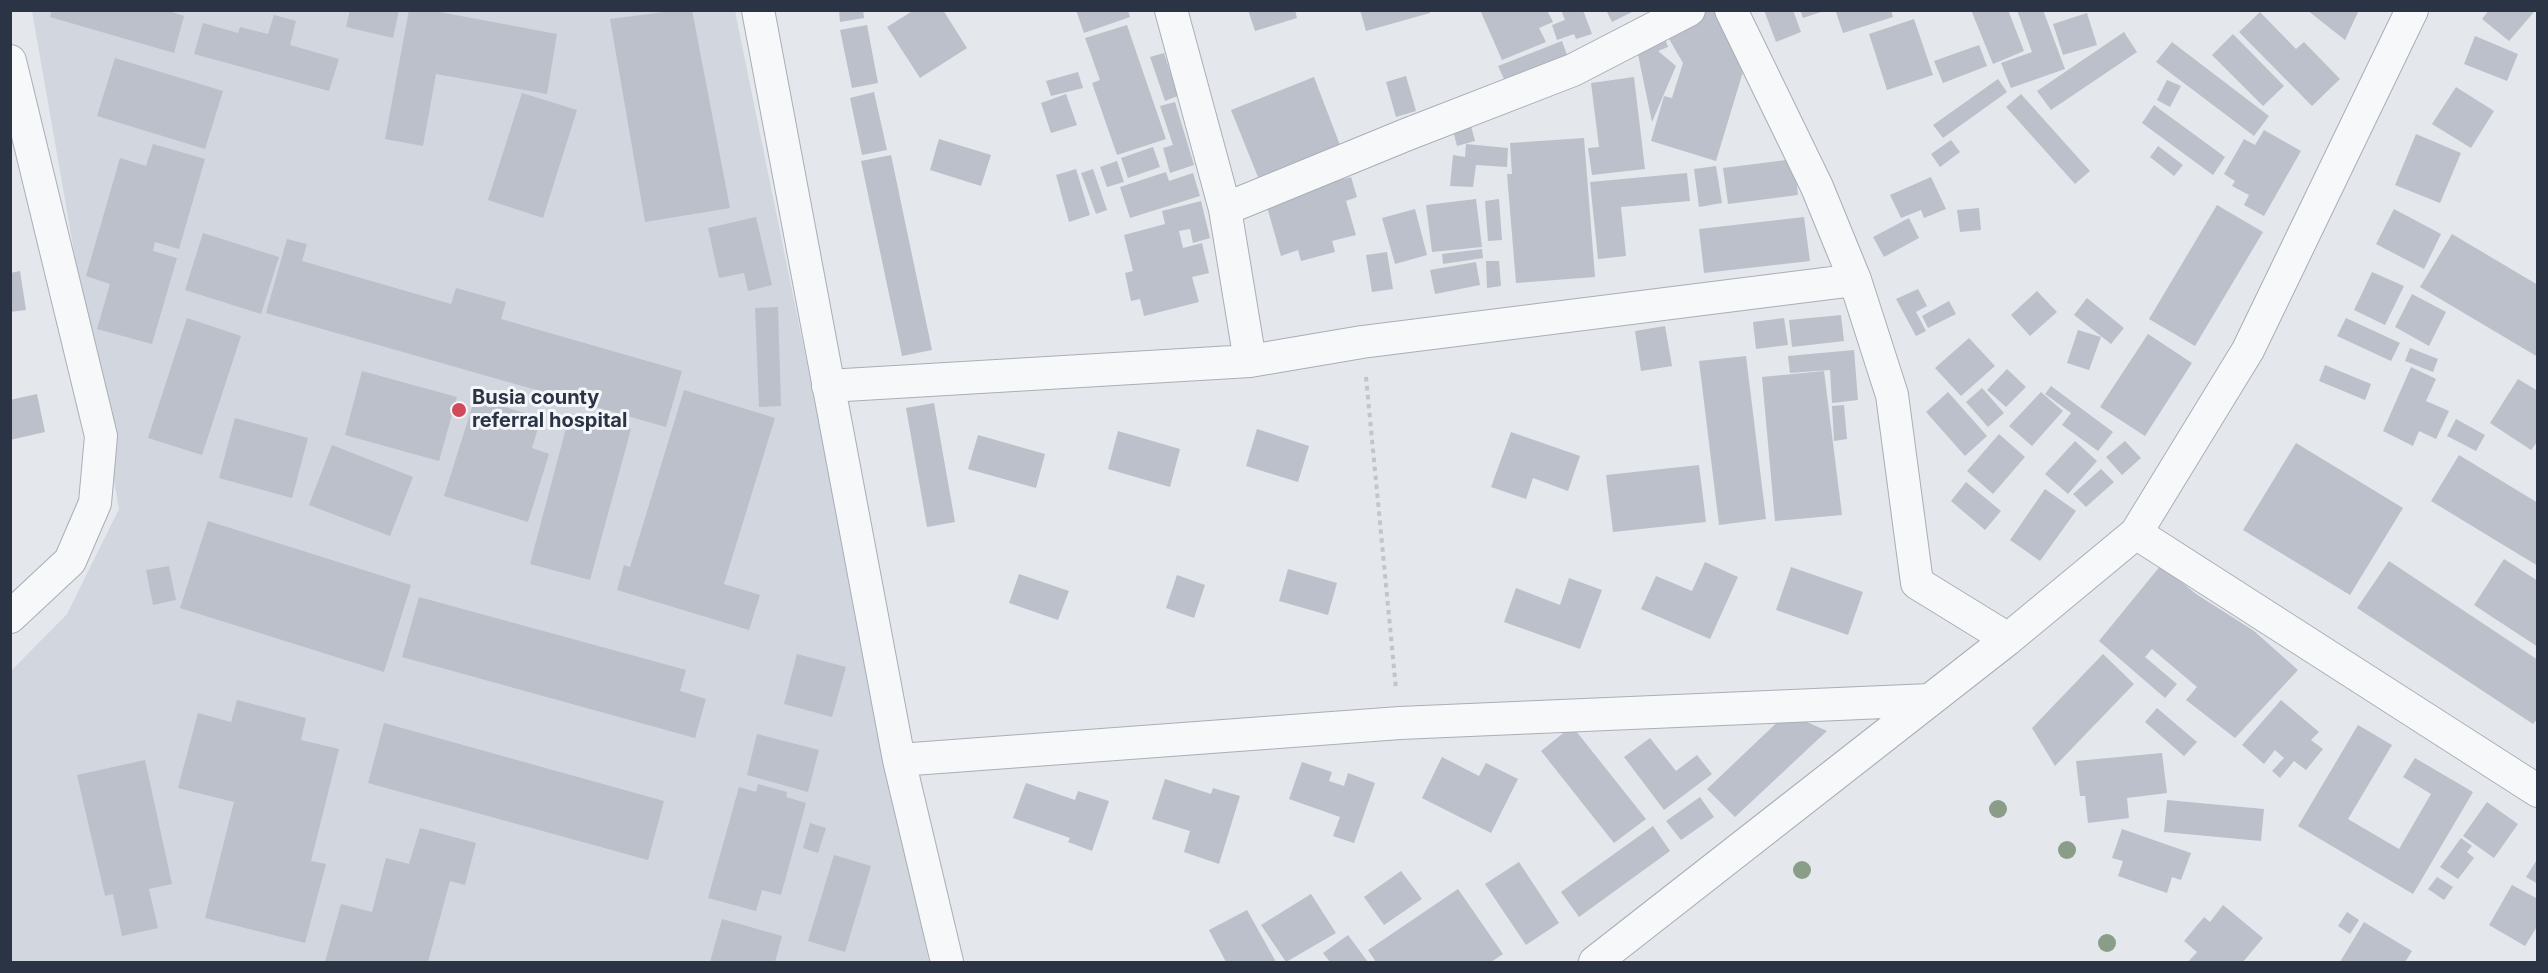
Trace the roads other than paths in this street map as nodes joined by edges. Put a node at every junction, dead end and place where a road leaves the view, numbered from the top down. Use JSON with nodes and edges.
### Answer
{"nodes":[{"id":1,"x":758,"y":10,"type":"edge"},
{"id":2,"x":1171,"y":10,"type":"edge"},
{"id":3,"x":1689,"y":10,"type":"edge"},
{"id":4,"x":1731,"y":10,"type":"edge"},
{"id":5,"x":2412,"y":10,"type":"edge"},
{"id":6,"x":10,"y":61,"type":"edge"},
{"id":7,"x":1226,"y":209,"type":"junction"},
{"id":8,"x":1855,"y":280,"type":"junction"},
{"id":9,"x":1250,"y":361,"type":"junction"},
{"id":10,"x":828,"y":386,"type":"junction"},
{"id":11,"x":2136,"y":533,"type":"junction"},
{"id":12,"x":10,"y":617,"type":"edge"},
{"id":13,"x":2008,"y":639,"type":"junction"},
{"id":14,"x":1930,"y":700,"type":"junction"},
{"id":15,"x":898,"y":759,"type":"junction"},
{"id":16,"x":2538,"y":791,"type":"edge"},
{"id":17,"x":947,"y":963,"type":"edge"},
{"id":18,"x":1595,"y":963,"type":"edge"}],
"edges":[{"from":1,"to":10,"type":"street"},
{"from":2,"to":7,"type":"street"},
{"from":3,"to":7,"type":"street"},
{"from":4,"to":8,"type":"street"},
{"from":5,"to":11,"type":"street"},
{"from":6,"to":12,"type":"street"},
{"from":7,"to":9,"type":"street"},
{"from":8,"to":9,"type":"street"},
{"from":8,"to":13,"type":"street"},
{"from":9,"to":10,"type":"street"},
{"from":10,"to":15,"type":"street"},
{"from":11,"to":13,"type":"street"},
{"from":11,"to":16,"type":"street"},
{"from":13,"to":14,"type":"street"},
{"from":14,"to":15,"type":"street"},
{"from":14,"to":18,"type":"street"},
{"from":15,"to":17,"type":"street"}]}
